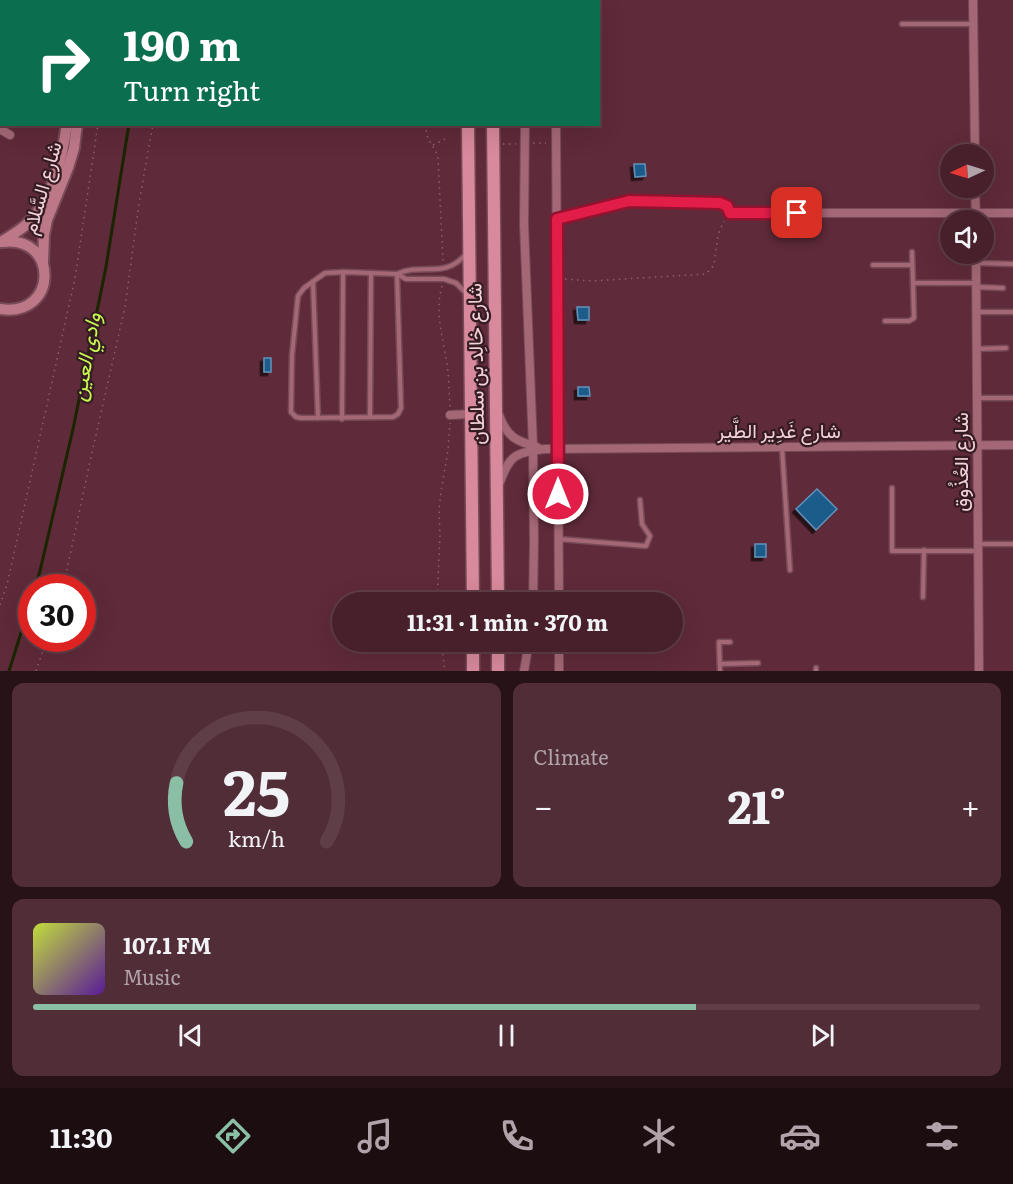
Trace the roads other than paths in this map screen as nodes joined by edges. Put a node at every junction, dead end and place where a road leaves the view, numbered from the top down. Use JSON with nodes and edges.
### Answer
{"nodes":[{"id":1,"x":973,"y":0,"type":"edge"},
{"id":2,"x":902,"y":24,"type":"dead end"},
{"id":3,"x":974,"y":24,"type":"junction"},
{"id":4,"x":67,"y":126,"type":"edge"},
{"id":5,"x":77,"y":126,"type":"edge"},
{"id":6,"x":468,"y":126,"type":"edge"},
{"id":7,"x":493,"y":126,"type":"edge"},
{"id":8,"x":525,"y":126,"type":"edge"},
{"id":9,"x":556,"y":126,"type":"edge"},
{"id":10,"x":0,"y":129,"type":"edge"},
{"id":11,"x":10,"y":135,"type":"dead end"},
{"id":12,"x":975,"y":144,"type":"edge"},
{"id":13,"x":730,"y":213,"type":"joint"},
{"id":14,"x":1013,"y":213,"type":"edge"},
{"id":15,"x":994,"y":215,"type":"edge"},
{"id":16,"x":940,"y":216,"type":"edge"},
{"id":17,"x":557,"y":219,"type":"junction"},
{"id":18,"x":0,"y":242,"type":"edge"},
{"id":19,"x":469,"y":248,"type":"junction"},
{"id":20,"x":912,"y":252,"type":"dead end"},
{"id":21,"x":43,"y":262,"type":"junction"},
{"id":22,"x":994,"y":263,"type":"edge"},
{"id":23,"x":976,"y":264,"type":"edge"},
{"id":24,"x":1013,"y":264,"type":"edge"},
{"id":25,"x":873,"y":265,"type":"dead end"},
{"id":26,"x":912,"y":266,"type":"junction"},
{"id":27,"x":343,"y":272,"type":"junction"},
{"id":28,"x":371,"y":273,"type":"junction"},
{"id":29,"x":397,"y":274,"type":"junction"},
{"id":30,"x":313,"y":282,"type":"junction"},
{"id":31,"x":913,"y":283,"type":"junction"},
{"id":32,"x":976,"y":285,"type":"junction"},
{"id":33,"x":1003,"y":288,"type":"dead end"},
{"id":34,"x":470,"y":298,"type":"junction"},
{"id":35,"x":5,"y":310,"type":"edge"},
{"id":36,"x":976,"y":312,"type":"junction"},
{"id":37,"x":1013,"y":312,"type":"edge"},
{"id":38,"x":0,"y":319,"type":"edge"},
{"id":39,"x":885,"y":321,"type":"dead end"},
{"id":40,"x":1006,"y":348,"type":"dead end"},
{"id":41,"x":977,"y":349,"type":"junction"},
{"id":42,"x":977,"y":398,"type":"junction"},
{"id":43,"x":1013,"y":398,"type":"edge"},
{"id":44,"x":495,"y":405,"type":"junction"},
{"id":45,"x":471,"y":414,"type":"junction"},
{"id":46,"x":450,"y":415,"type":"road end"},
{"id":47,"x":370,"y":417,"type":"junction"},
{"id":48,"x":318,"y":418,"type":"junction"},
{"id":49,"x":342,"y":419,"type":"junction"},
{"id":50,"x":977,"y":445,"type":"junction"},
{"id":51,"x":1013,"y":445,"type":"edge"},
{"id":52,"x":782,"y":447,"type":"junction"},
{"id":53,"x":533,"y":448,"type":"junction"},
{"id":54,"x":558,"y":449,"type":"junction"},
{"id":55,"x":497,"y":488,"type":"junction"},
{"id":56,"x":892,"y":488,"type":"dead end"},
{"id":57,"x":640,"y":500,"type":"dead end"},
{"id":58,"x":558,"y":539,"type":"junction"},
{"id":59,"x":1013,"y":544,"type":"edge"},
{"id":60,"x":978,"y":548,"type":"junction"},
{"id":61,"x":924,"y":550,"type":"junction"},
{"id":62,"x":790,"y":570,"type":"dead end"},
{"id":63,"x":473,"y":592,"type":"edge"},
{"id":64,"x":498,"y":592,"type":"edge"},
{"id":65,"x":533,"y":592,"type":"edge"},
{"id":66,"x":559,"y":592,"type":"edge"},
{"id":67,"x":923,"y":597,"type":"dead end"},
{"id":68,"x":730,"y":642,"type":"dead end"},
{"id":69,"x":473,"y":652,"type":"edge"},
{"id":70,"x":498,"y":652,"type":"edge"},
{"id":71,"x":527,"y":652,"type":"edge"},
{"id":72,"x":559,"y":652,"type":"edge"},
{"id":73,"x":758,"y":663,"type":"dead end"},
{"id":74,"x":720,"y":664,"type":"junction"},
{"id":75,"x":473,"y":671,"type":"edge"},
{"id":76,"x":498,"y":671,"type":"edge"},
{"id":77,"x":524,"y":671,"type":"edge"},
{"id":78,"x":559,"y":671,"type":"edge"},
{"id":79,"x":720,"y":671,"type":"edge"},
{"id":80,"x":979,"y":671,"type":"edge"}],
"edges":[{"from":1,"to":3,"type":"street"},
{"from":2,"to":3,"type":"lane"},
{"from":3,"to":12,"type":"street"},
{"from":4,"to":18,"type":"street","name":"شارع السَّلام"},
{"from":5,"to":21,"type":"street","name":"شارع السَّلام"},
{"from":6,"to":19,"type":"main road","name":"شارع خالِد بن سلطان"},
{"from":7,"to":44,"type":"main road","name":"شارع خالِد بن سلطان"},
{"from":8,"to":53,"type":"street"},
{"from":9,"to":17,"type":"street"},
{"from":10,"to":11,"type":"street"},
{"from":13,"to":16,"type":"street"},
{"from":13,"to":17,"type":"lane"},
{"from":14,"to":15,"type":"street"},
{"from":17,"to":54,"type":"street"},
{"from":18,"to":21,"type":"street"},
{"from":19,"to":29,"type":"lane"},
{"from":19,"to":34,"type":"main road","name":"شارع خالِد بن سلطان"},
{"from":20,"to":26,"type":"lane"},
{"from":21,"to":35,"type":"street","name":"شارع السَّلام"},
{"from":22,"to":24,"type":"lane"},
{"from":23,"to":32,"type":"street","name":"شارع العُذُوق"},
{"from":25,"to":26,"type":"lane"},
{"from":26,"to":31,"type":"lane"},
{"from":27,"to":28,"type":"lane"},
{"from":27,"to":30,"type":"lane"},
{"from":27,"to":49,"type":"lane"},
{"from":28,"to":29,"type":"lane"},
{"from":28,"to":47,"type":"lane"},
{"from":29,"to":34,"type":"lane"},
{"from":29,"to":47,"type":"lane"},
{"from":30,"to":48,"type":"lane"},
{"from":30,"to":48,"type":"lane"},
{"from":31,"to":32,"type":"lane"},
{"from":31,"to":39,"type":"lane"},
{"from":32,"to":33,"type":"lane"},
{"from":32,"to":36,"type":"street","name":"شارع العُذُوق"},
{"from":34,"to":45,"type":"main road","name":"شارع خالِد بن سلطان"},
{"from":35,"to":38,"type":"street"},
{"from":36,"to":37,"type":"lane"},
{"from":36,"to":41,"type":"street","name":"شارع العُذُوق"},
{"from":40,"to":41,"type":"lane"},
{"from":41,"to":42,"type":"street","name":"شارع العُذُوق"},
{"from":42,"to":43,"type":"lane"},
{"from":42,"to":50,"type":"street","name":"شارع العُذُوق"},
{"from":44,"to":53,"type":"street"},
{"from":44,"to":55,"type":"main road","name":"شارع خالِد بن سلطان"},
{"from":45,"to":46,"type":"street"},
{"from":45,"to":63,"type":"main road","name":"شارع خالِد بن سلطان"},
{"from":47,"to":49,"type":"lane"},
{"from":48,"to":49,"type":"lane"},
{"from":50,"to":51,"type":"street","name":"شارع غَدِير الطَّير"},
{"from":50,"to":52,"type":"street","name":"شارع غَدِير الطَّير"},
{"from":50,"to":60,"type":"street","name":"شارع العُذُوق"},
{"from":52,"to":54,"type":"street","name":"شارع غَدِير الطَّير"},
{"from":52,"to":62,"type":"lane"},
{"from":53,"to":54,"type":"street","name":"شارع غَدِير الطَّير"},
{"from":53,"to":55,"type":"street","name":"شارع غَدِير الطَّير"},
{"from":53,"to":65,"type":"street"},
{"from":54,"to":58,"type":"street"},
{"from":55,"to":64,"type":"main road","name":"شارع خالِد بن سلطان"},
{"from":56,"to":61,"type":"lane"},
{"from":57,"to":58,"type":"lane"},
{"from":58,"to":66,"type":"street"},
{"from":59,"to":60,"type":"lane"},
{"from":60,"to":61,"type":"lane"},
{"from":60,"to":80,"type":"street","name":"شارع العُذُوق"},
{"from":61,"to":67,"type":"lane"},
{"from":68,"to":74,"type":"lane"},
{"from":69,"to":75,"type":"main road"},
{"from":70,"to":76,"type":"main road"},
{"from":71,"to":77,"type":"street"},
{"from":72,"to":78,"type":"street"},
{"from":73,"to":74,"type":"lane"},
{"from":74,"to":79,"type":"lane"}]}
